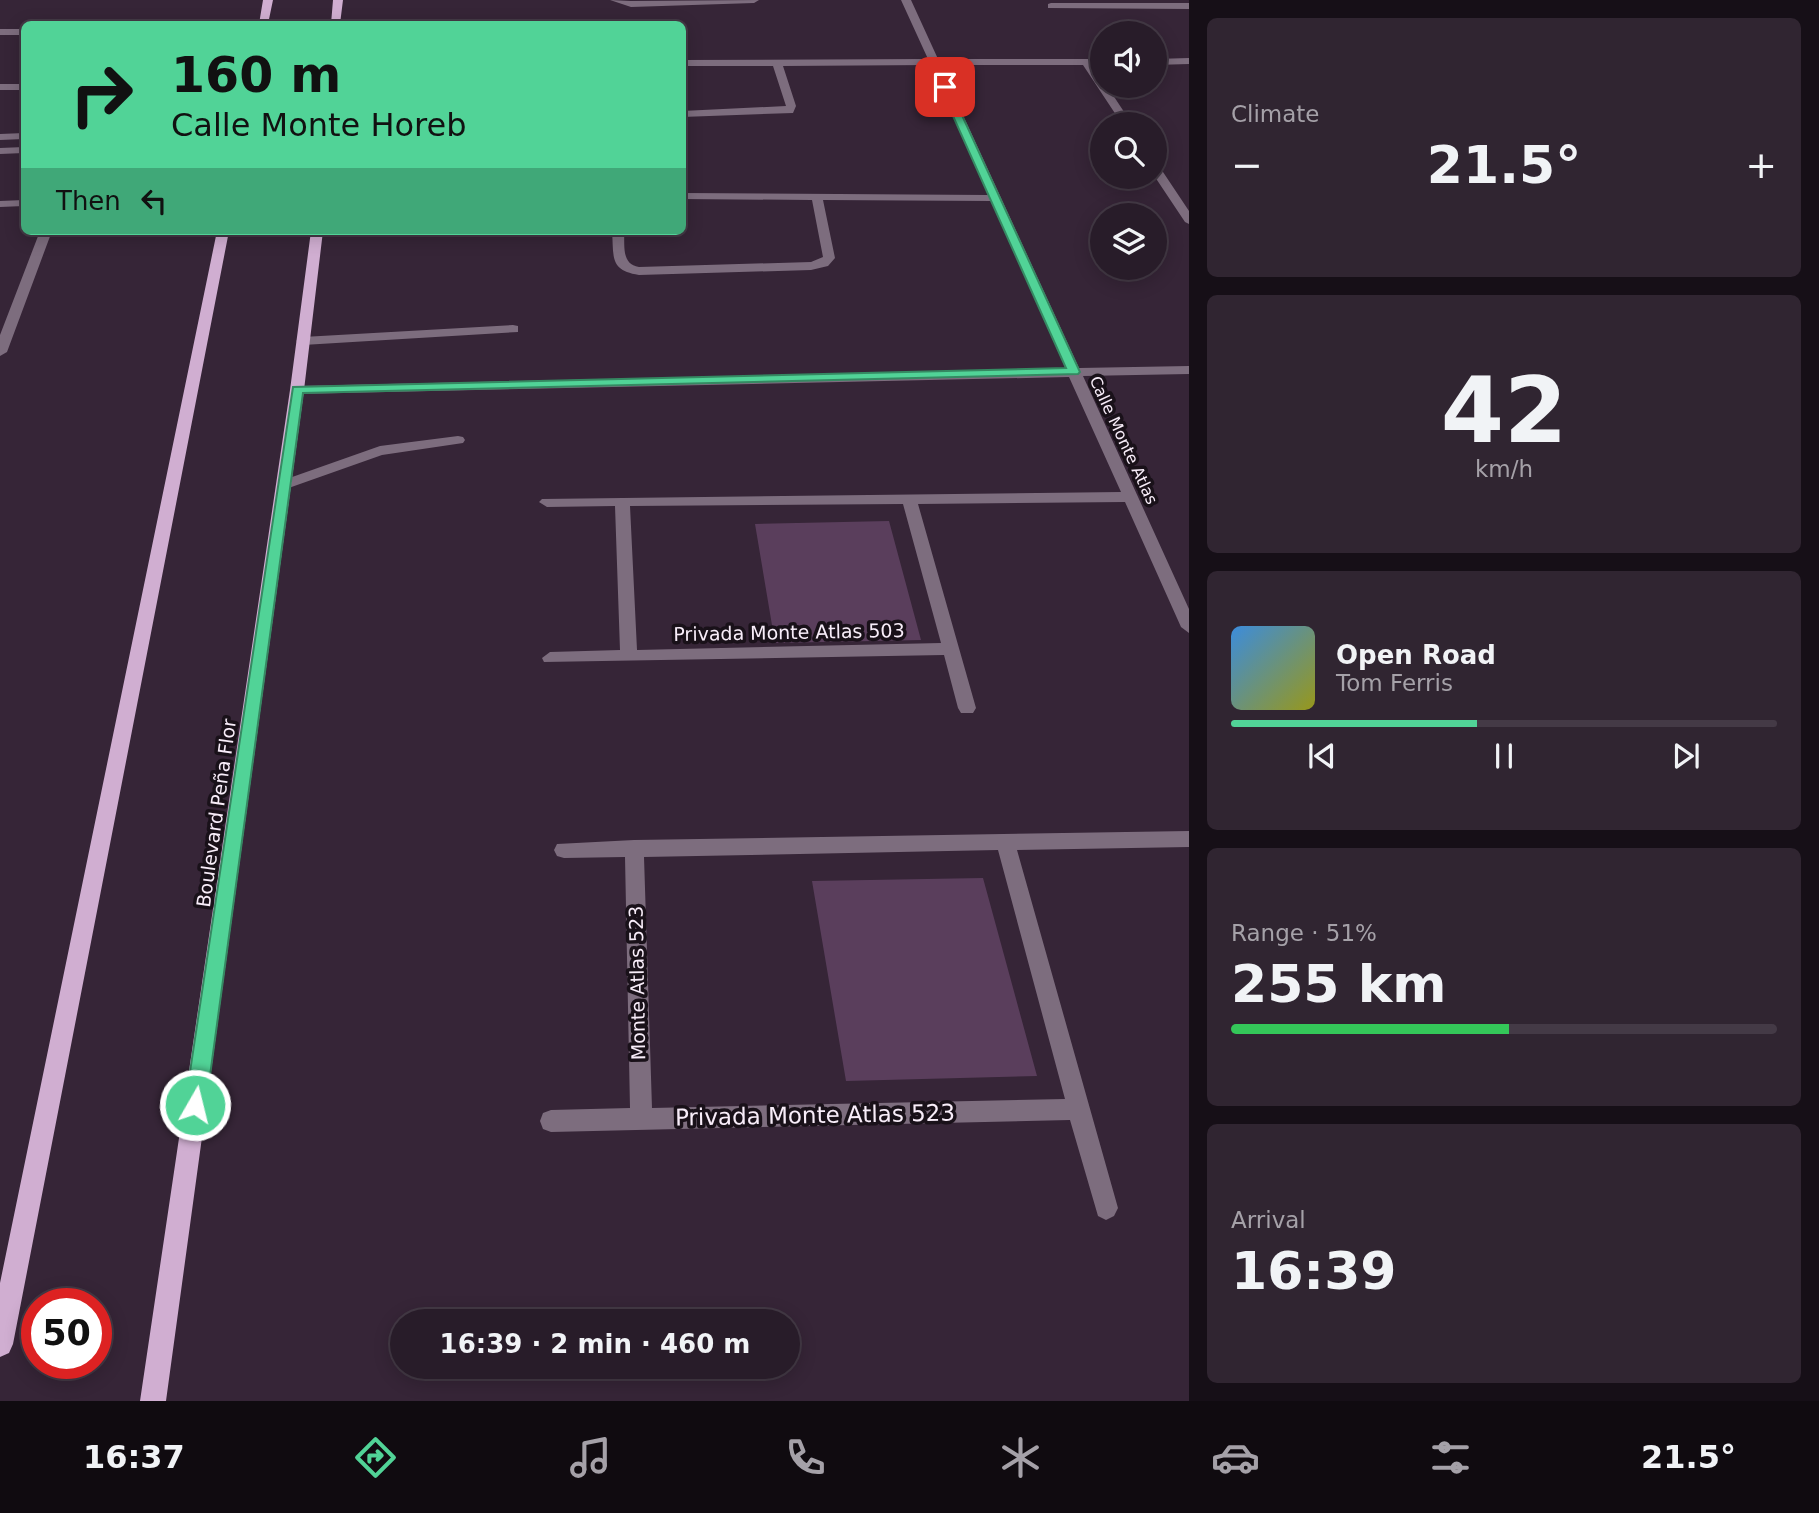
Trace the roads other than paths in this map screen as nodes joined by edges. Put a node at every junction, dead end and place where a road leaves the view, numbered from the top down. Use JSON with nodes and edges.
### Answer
{"nodes":[{"id":1,"x":268,"y":0,"type":"edge"},
{"id":2,"x":338,"y":0,"type":"edge"},
{"id":3,"x":615,"y":0,"type":"edge"},
{"id":4,"x":754,"y":0,"type":"edge"},
{"id":5,"x":906,"y":0,"type":"edge"},
{"id":6,"x":1189,"y":6,"type":"edge"},
{"id":7,"x":1052,"y":7,"type":"edge"},
{"id":8,"x":264,"y":21,"type":"edge"},
{"id":9,"x":336,"y":21,"type":"edge"},
{"id":10,"x":0,"y":32,"type":"edge"},
{"id":11,"x":21,"y":32,"type":"edge"},
{"id":12,"x":1189,"y":61,"type":"edge"},
{"id":13,"x":777,"y":62,"type":"junction"},
{"id":14,"x":1167,"y":62,"type":"edge"},
{"id":15,"x":686,"y":63,"type":"edge"},
{"id":16,"x":1087,"y":63,"type":"junction"},
{"id":17,"x":1090,"y":63,"type":"edge"},
{"id":18,"x":935,"y":64,"type":"junction"},
{"id":19,"x":0,"y":87,"type":"edge"},
{"id":20,"x":21,"y":87,"type":"edge"},
{"id":21,"x":1119,"y":112,"type":"edge"},
{"id":22,"x":686,"y":114,"type":"edge"},
{"id":23,"x":21,"y":136,"type":"edge"},
{"id":24,"x":0,"y":137,"type":"edge"},
{"id":25,"x":21,"y":150,"type":"edge"},
{"id":26,"x":0,"y":151,"type":"edge"},
{"id":27,"x":1167,"y":186,"type":"edge"},
{"id":28,"x":686,"y":196,"type":"edge"},
{"id":29,"x":817,"y":197,"type":"junction"},
{"id":30,"x":995,"y":198,"type":"junction"},
{"id":31,"x":21,"y":203,"type":"edge"},
{"id":32,"x":0,"y":204,"type":"edge"},
{"id":33,"x":1189,"y":220,"type":"edge"},
{"id":34,"x":44,"y":235,"type":"edge"},
{"id":35,"x":222,"y":235,"type":"edge"},
{"id":36,"x":316,"y":235,"type":"edge"},
{"id":37,"x":618,"y":235,"type":"edge"},
{"id":38,"x":513,"y":329,"type":"dead end"},
{"id":39,"x":303,"y":341,"type":"junction"},
{"id":40,"x":0,"y":352,"type":"edge"},
{"id":41,"x":1189,"y":370,"type":"edge"},
{"id":42,"x":1074,"y":372,"type":"junction"},
{"id":43,"x":297,"y":390,"type":"junction"},
{"id":44,"x":458,"y":440,"type":"dead end"},
{"id":45,"x":283,"y":485,"type":"junction"},
{"id":46,"x":1132,"y":497,"type":"junction"},
{"id":47,"x":909,"y":499,"type":"junction"},
{"id":48,"x":622,"y":501,"type":"junction"},
{"id":49,"x":547,"y":502,"type":"dead end"},
{"id":50,"x":1189,"y":626,"type":"edge"},
{"id":51,"x":950,"y":649,"type":"junction"},
{"id":52,"x":629,"y":656,"type":"junction"},
{"id":53,"x":550,"y":659,"type":"dead end"},
{"id":54,"x":967,"y":708,"type":"dead end"},
{"id":55,"x":1189,"y":839,"type":"edge"},
{"id":56,"x":1005,"y":842,"type":"junction"},
{"id":57,"x":634,"y":848,"type":"junction"},
{"id":58,"x":564,"y":850,"type":"dead end"},
{"id":59,"x":1079,"y":1109,"type":"junction"},
{"id":60,"x":641,"y":1119,"type":"junction"},
{"id":61,"x":551,"y":1121,"type":"dead end"},
{"id":62,"x":1106,"y":1208,"type":"dead end"},
{"id":63,"x":0,"y":1344,"type":"edge"},
{"id":64,"x":153,"y":1401,"type":"edge"}],
"edges":[{"from":1,"to":8,"type":"main road"},
{"from":2,"to":9,"type":"main road"},
{"from":3,"to":4,"type":"street"},
{"from":5,"to":18,"type":"street","name":"Calle Monte Atlas"},
{"from":6,"to":7,"type":"street"},
{"from":10,"to":11,"type":"street"},
{"from":12,"to":14,"type":"street"},
{"from":13,"to":15,"type":"street"},
{"from":13,"to":18,"type":"street"},
{"from":13,"to":22,"type":"street"},
{"from":16,"to":17,"type":"street"},
{"from":16,"to":18,"type":"street"},
{"from":16,"to":21,"type":"street"},
{"from":18,"to":30,"type":"street","name":"Calle Monte Atlas"},
{"from":19,"to":20,"type":"street"},
{"from":23,"to":24,"type":"street"},
{"from":25,"to":26,"type":"street"},
{"from":27,"to":33,"type":"street"},
{"from":28,"to":29,"type":"street"},
{"from":29,"to":30,"type":"street"},
{"from":29,"to":37,"type":"street"},
{"from":30,"to":42,"type":"street","name":"Calle Monte Atlas"},
{"from":31,"to":32,"type":"street"},
{"from":34,"to":40,"type":"street"},
{"from":35,"to":63,"type":"main road"},
{"from":36,"to":39,"type":"main road","name":"Boulevard Peña Flor"},
{"from":38,"to":39,"type":"street"},
{"from":39,"to":43,"type":"main road","name":"Boulevard Peña Flor"},
{"from":41,"to":42,"type":"street"},
{"from":42,"to":43,"type":"street"},
{"from":42,"to":46,"type":"street","name":"Calle Monte Atlas"},
{"from":43,"to":45,"type":"main road","name":"Boulevard Peña Flor"},
{"from":44,"to":45,"type":"street"},
{"from":45,"to":64,"type":"main road","name":"Boulevard Peña Flor"},
{"from":46,"to":47,"type":"street"},
{"from":46,"to":50,"type":"street","name":"Calle Monte Atlas"},
{"from":47,"to":48,"type":"street"},
{"from":47,"to":51,"type":"street"},
{"from":48,"to":49,"type":"street"},
{"from":48,"to":52,"type":"street"},
{"from":51,"to":52,"type":"street","name":"Privada Monte Atlas 503"},
{"from":51,"to":54,"type":"street"},
{"from":52,"to":53,"type":"street","name":"Privada Monte Atlas 503"},
{"from":55,"to":56,"type":"street"},
{"from":56,"to":57,"type":"street"},
{"from":56,"to":59,"type":"street"},
{"from":57,"to":58,"type":"street"},
{"from":57,"to":60,"type":"street","name":"Monte Atlas 523"},
{"from":59,"to":60,"type":"street","name":"Privada Monte Atlas 523"},
{"from":59,"to":62,"type":"street"},
{"from":60,"to":61,"type":"street","name":"Privada Monte Atlas 523"}]}
